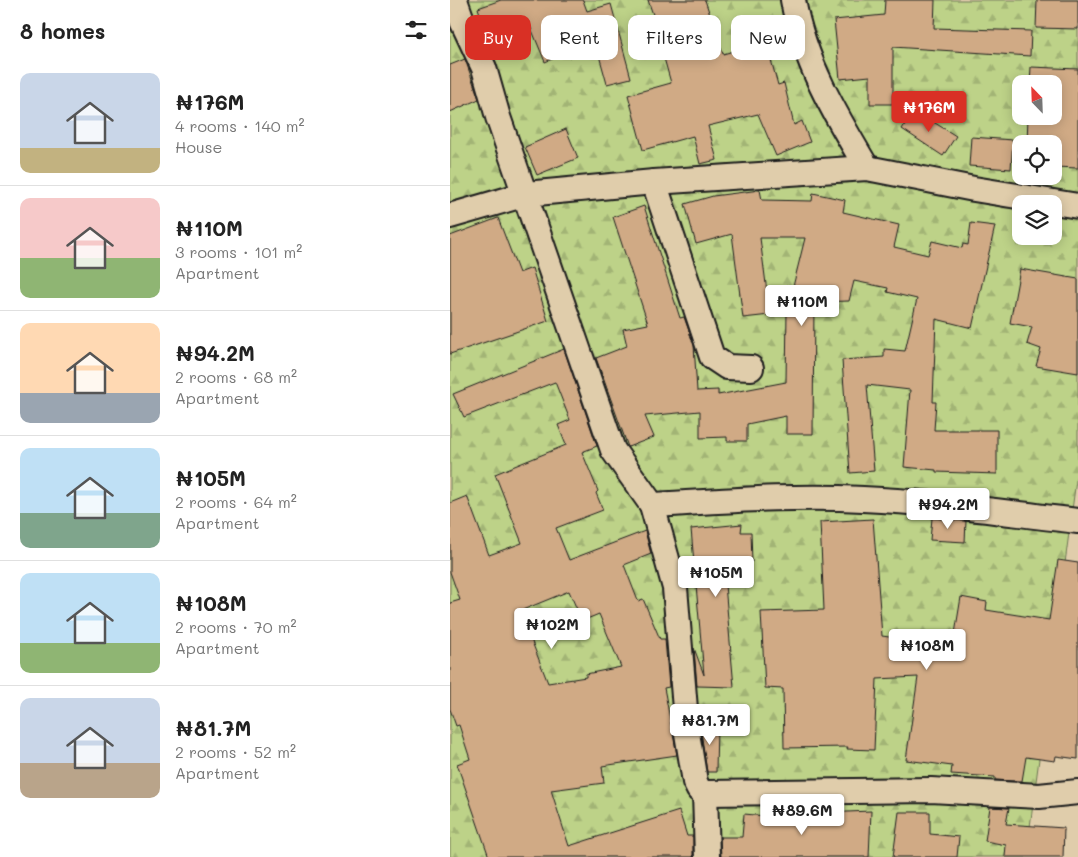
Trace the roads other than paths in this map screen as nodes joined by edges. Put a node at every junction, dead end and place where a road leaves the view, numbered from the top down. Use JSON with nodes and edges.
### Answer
{"nodes":[{"id":1,"x":455,"y":0,"type":"edge"},
{"id":2,"x":793,"y":0,"type":"edge"},
{"id":3,"x":867,"y":168,"type":"junction"},
{"id":4,"x":654,"y":182,"type":"junction"},
{"id":5,"x":526,"y":194,"type":"junction"},
{"id":6,"x":1078,"y":206,"type":"edge"},
{"id":7,"x":450,"y":216,"type":"edge"},
{"id":8,"x":750,"y":368,"type":"dead end"},
{"id":9,"x":652,"y":506,"type":"junction"},
{"id":10,"x":1078,"y":521,"type":"edge"},
{"id":11,"x":1078,"y":792,"type":"edge"},
{"id":12,"x":705,"y":793,"type":"junction"},
{"id":13,"x":707,"y":857,"type":"edge"}],
"edges":[{"from":1,"to":5,"type":"street"},
{"from":2,"to":3,"type":"street"},
{"from":3,"to":4,"type":"street"},
{"from":3,"to":6,"type":"street"},
{"from":4,"to":5,"type":"street"},
{"from":4,"to":8,"type":"street"},
{"from":5,"to":7,"type":"street"},
{"from":5,"to":9,"type":"street"},
{"from":9,"to":10,"type":"street"},
{"from":9,"to":12,"type":"street"},
{"from":11,"to":12,"type":"street"},
{"from":12,"to":13,"type":"street"}]}
